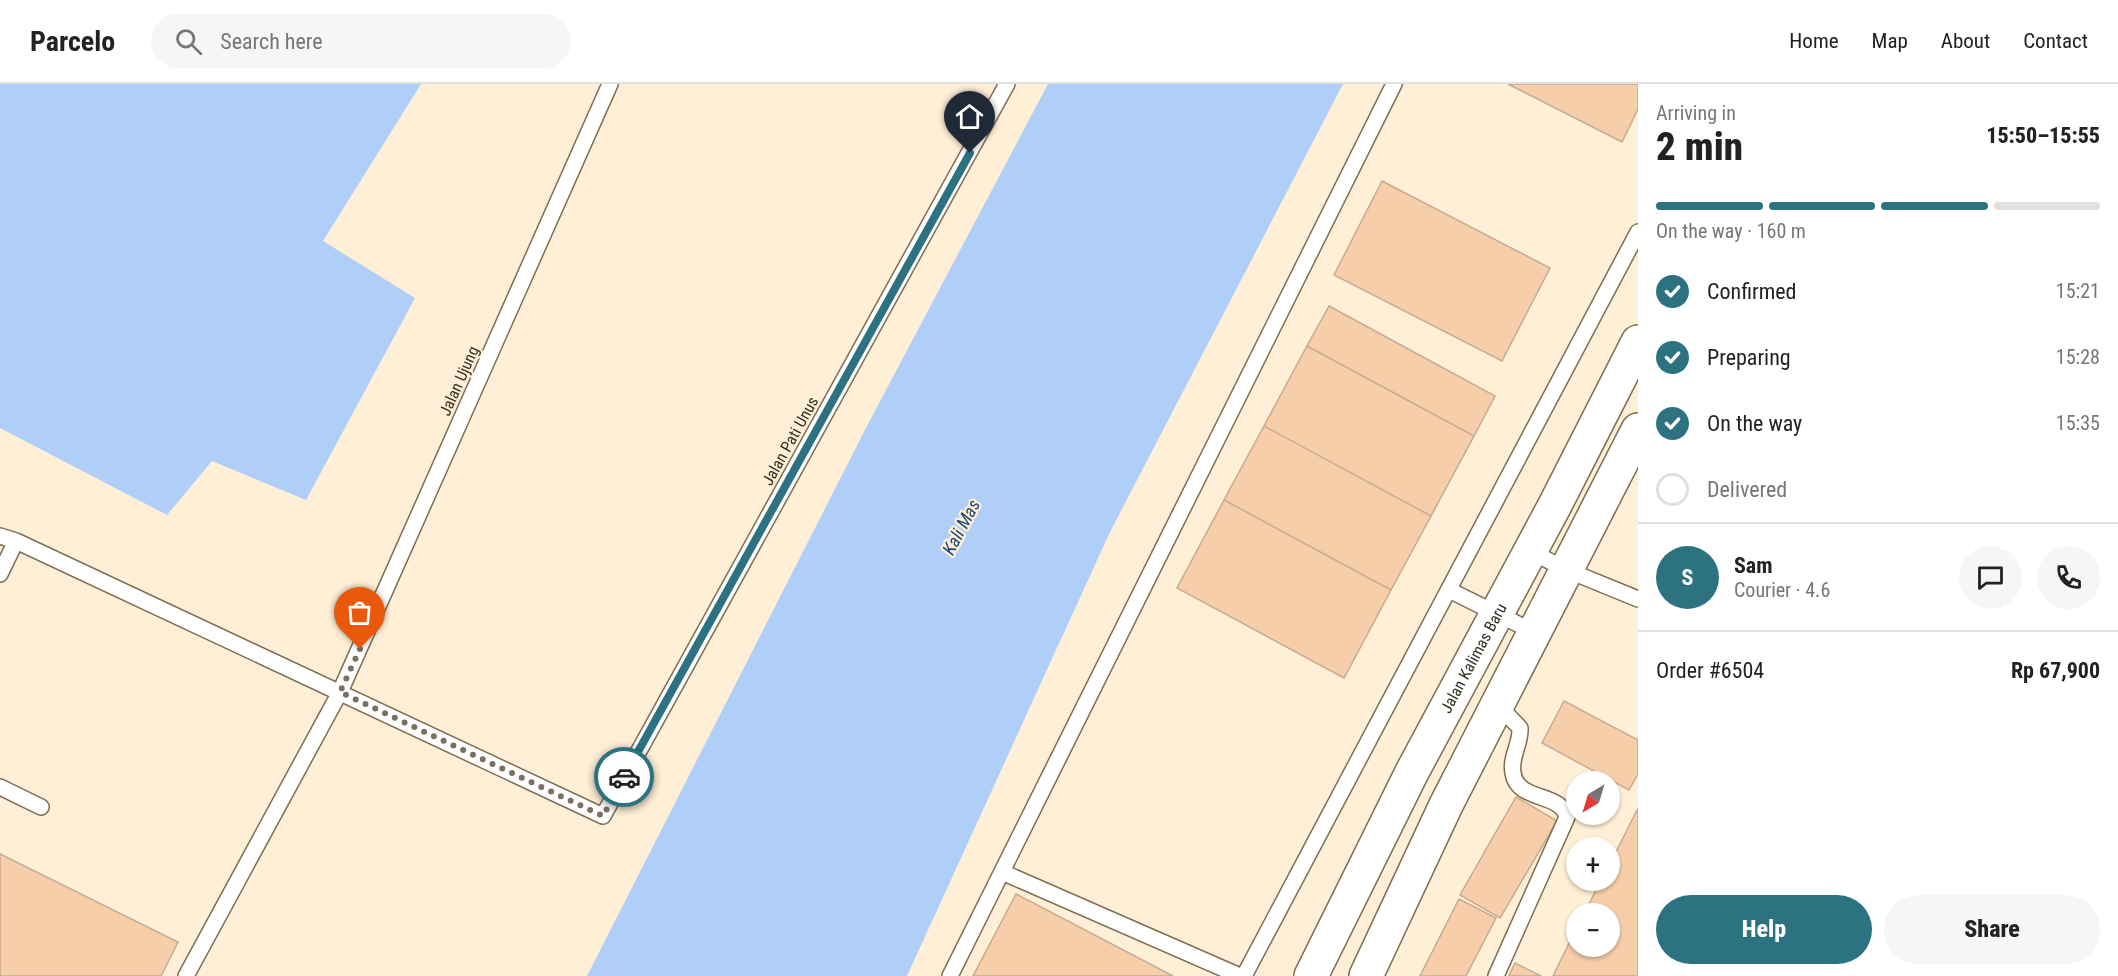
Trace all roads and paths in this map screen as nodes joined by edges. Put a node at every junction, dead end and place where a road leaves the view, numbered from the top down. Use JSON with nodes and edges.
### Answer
{"nodes":[{"id":1,"x":610,"y":84,"type":"edge"},
{"id":2,"x":1007,"y":84,"type":"edge"},
{"id":3,"x":1394,"y":84,"type":"edge"},
{"id":4,"x":1638,"y":232,"type":"edge"},
{"id":5,"x":1638,"y":342,"type":"edge"},
{"id":6,"x":1638,"y":430,"type":"edge"},
{"id":7,"x":0,"y":536,"type":"edge"},
{"id":8,"x":16,"y":541,"type":"junction"},
{"id":9,"x":1530,"y":551,"type":"junction"},
{"id":10,"x":1567,"y":570,"type":"junction"},
{"id":11,"x":0,"y":574,"type":"edge"},
{"id":12,"x":1449,"y":590,"type":"junction"},
{"id":13,"x":1638,"y":599,"type":"edge"},
{"id":14,"x":1497,"y":612,"type":"junction"},
{"id":15,"x":1534,"y":632,"type":"junction"},
{"id":16,"x":340,"y":692,"type":"junction"},
{"id":17,"x":1497,"y":704,"type":"junction"},
{"id":18,"x":0,"y":788,"type":"edge"},
{"id":19,"x":41,"y":807,"type":"dead end"},
{"id":20,"x":1002,"y":872,"type":"junction"},
{"id":21,"x":1317,"y":974,"type":"edge"},
{"id":22,"x":186,"y":976,"type":"edge"},
{"id":23,"x":950,"y":976,"type":"edge"},
{"id":24,"x":1240,"y":976,"type":"edge"},
{"id":25,"x":1244,"y":976,"type":"edge"},
{"id":26,"x":1366,"y":976,"type":"edge"},
{"id":27,"x":1496,"y":976,"type":"edge"}],
"edges":[{"from":1,"to":16,"type":"lane","name":"Jalan Ujung"},
{"from":2,"to":16,"type":"lane","name":"Jalan Pati Unus"},
{"from":3,"to":20,"type":"lane"},
{"from":4,"to":12,"type":"lane"},
{"from":5,"to":9,"type":"street","name":"Jalan Kalimas Baru"},
{"from":6,"to":10,"type":"street"},
{"from":7,"to":8,"type":"lane"},
{"from":8,"to":11,"type":"lane"},
{"from":8,"to":16,"type":"lane"},
{"from":9,"to":10,"type":"lane"},
{"from":9,"to":14,"type":"street","name":"Jalan Kalimas Baru"},
{"from":10,"to":13,"type":"lane"},
{"from":10,"to":15,"type":"street"},
{"from":12,"to":14,"type":"lane"},
{"from":12,"to":25,"type":"lane"},
{"from":14,"to":15,"type":"lane"},
{"from":14,"to":21,"type":"street","name":"Jalan Kalimas Baru"},
{"from":15,"to":17,"type":"street"},
{"from":16,"to":22,"type":"lane","name":"Jalan Ujung"},
{"from":17,"to":26,"type":"street"},
{"from":17,"to":27,"type":"lane"},
{"from":18,"to":19,"type":"lane"},
{"from":20,"to":23,"type":"lane"},
{"from":20,"to":24,"type":"lane"}]}
